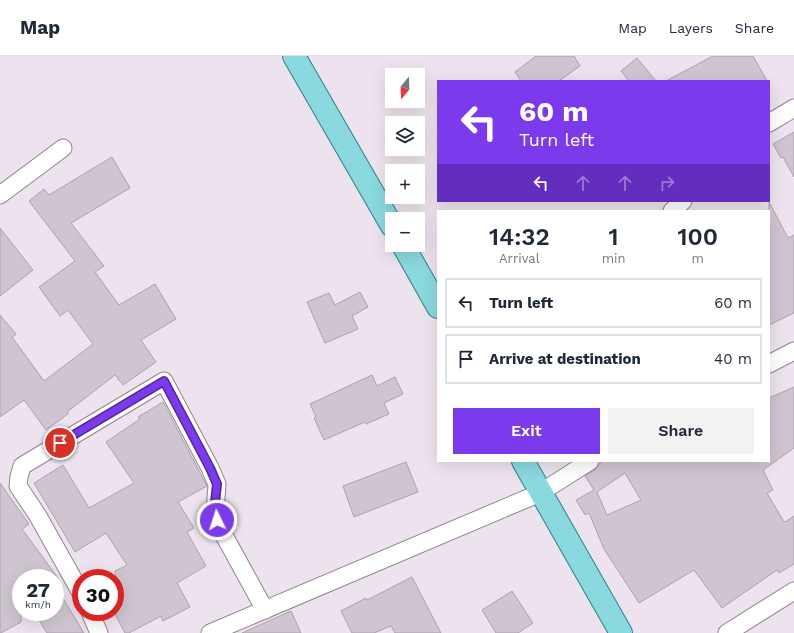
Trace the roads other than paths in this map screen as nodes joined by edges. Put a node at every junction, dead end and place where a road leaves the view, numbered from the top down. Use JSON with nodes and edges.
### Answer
{"nodes":[{"id":1,"x":294,"y":56,"type":"edge"},
{"id":2,"x":794,"y":108,"type":"edge"},
{"id":3,"x":770,"y":122,"type":"edge"},
{"id":4,"x":63,"y":148,"type":"dead end"},
{"id":5,"x":0,"y":194,"type":"edge"},
{"id":6,"x":682,"y":202,"type":"edge"},
{"id":7,"x":673,"y":210,"type":"edge"},
{"id":8,"x":385,"y":214,"type":"edge"},
{"id":9,"x":407,"y":252,"type":"edge"},
{"id":10,"x":437,"y":305,"type":"edge"},
{"id":11,"x":794,"y":351,"type":"edge"},
{"id":12,"x":770,"y":363,"type":"edge"},
{"id":13,"x":524,"y":462,"type":"edge"},
{"id":14,"x":588,"y":462,"type":"edge"},
{"id":15,"x":540,"y":493,"type":"junction"},
{"id":16,"x":72,"y":577,"type":"edge"},
{"id":17,"x":794,"y":591,"type":"edge"},
{"id":18,"x":265,"y":610,"type":"junction"},
{"id":19,"x":94,"y":621,"type":"edge"},
{"id":20,"x":618,"y":632,"type":"edge"},
{"id":21,"x":99,"y":633,"type":"edge"},
{"id":22,"x":210,"y":633,"type":"edge"},
{"id":23,"x":727,"y":633,"type":"edge"}],
"edges":[{"from":1,"to":8,"type":"main road"},
{"from":2,"to":3,"type":"street"},
{"from":4,"to":5,"type":"street"},
{"from":6,"to":7,"type":"street"},
{"from":9,"to":10,"type":"main road"},
{"from":11,"to":12,"type":"street"},
{"from":13,"to":15,"type":"main road"},
{"from":14,"to":15,"type":"street"},
{"from":15,"to":18,"type":"street"},
{"from":15,"to":20,"type":"main road"},
{"from":16,"to":18,"type":"street"},
{"from":17,"to":23,"type":"street"},
{"from":18,"to":22,"type":"street"},
{"from":19,"to":21,"type":"street"}]}
